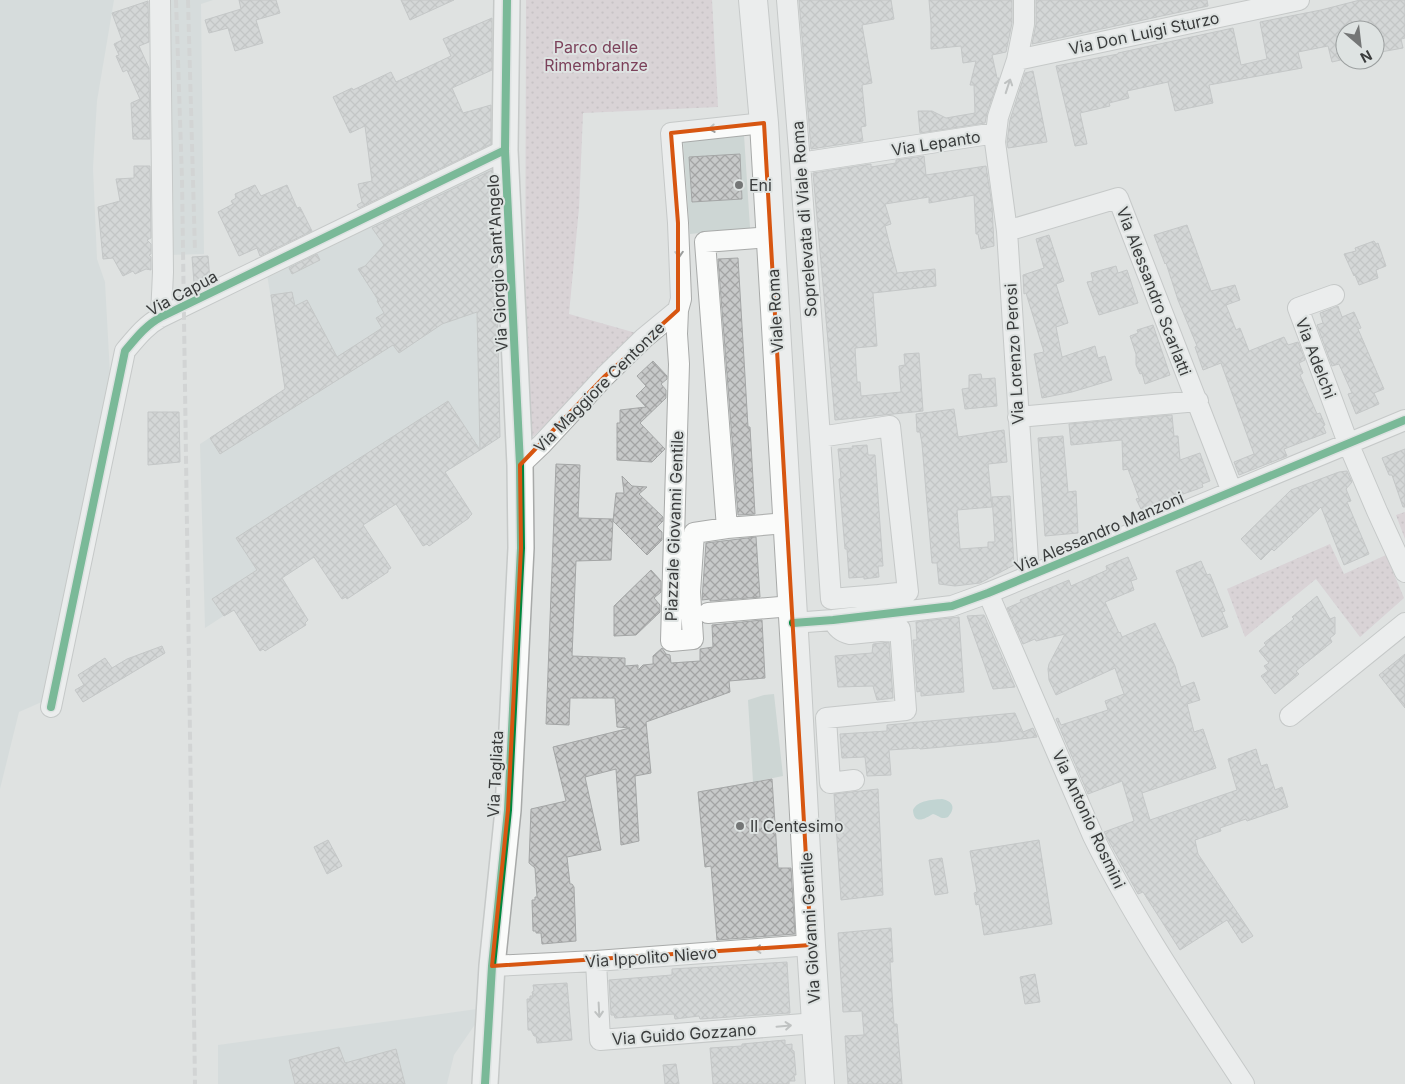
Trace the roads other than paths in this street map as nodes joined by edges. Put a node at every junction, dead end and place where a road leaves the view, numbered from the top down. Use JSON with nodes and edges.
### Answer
{"nodes":[{"id":1,"x":160,"y":0,"type":"edge"},
{"id":2,"x":507,"y":0,"type":"edge"},
{"id":3,"x":753,"y":0,"type":"edge"},
{"id":4,"x":787,"y":0,"type":"edge"},
{"id":5,"x":1024,"y":0,"type":"edge"},
{"id":6,"x":1299,"y":0,"type":"edge"},
{"id":7,"x":1017,"y":60,"type":"junction"},
{"id":8,"x":764,"y":123,"type":"junction"},
{"id":9,"x":996,"y":134,"type":"junction"},
{"id":10,"x":505,"y":150,"type":"junction"},
{"id":11,"x":800,"y":163,"type":"junction"},
{"id":12,"x":1007,"y":231,"type":"junction"},
{"id":13,"x":771,"y":237,"type":"junction"},
{"id":14,"x":1334,"y":295,"type":"dead end"},
{"id":15,"x":678,"y":310,"type":"junction"},
{"id":16,"x":161,"y":317,"type":"junction"},
{"id":17,"x":1198,"y":401,"type":"junction"},
{"id":18,"x":1018,"y":417,"type":"junction"},
{"id":19,"x":1405,"y":420,"type":"edge"},
{"id":20,"x":820,"y":437,"type":"junction"},
{"id":21,"x":1348,"y":443,"type":"junction"},
{"id":22,"x":520,"y":465,"type":"junction"},
{"id":23,"x":1232,"y":492,"type":"junction"},
{"id":24,"x":788,"y":524,"type":"junction"},
{"id":25,"x":727,"y":528,"type":"junction"},
{"id":26,"x":1405,"y":572,"type":"edge"},
{"id":27,"x":1028,"y":576,"type":"junction"},
{"id":28,"x":988,"y":592,"type":"junction"},
{"id":29,"x":879,"y":605,"type":"junction"},
{"id":30,"x":708,"y":613,"type":"dead end"},
{"id":31,"x":792,"y":615,"type":"junction"},
{"id":32,"x":833,"y":620,"type":"junction"},
{"id":33,"x":1405,"y":623,"type":"edge"},
{"id":34,"x":51,"y":707,"type":"dead end"},
{"id":35,"x":1290,"y":716,"type":"dead end"},
{"id":36,"x":854,"y":780,"type":"dead end"},
{"id":37,"x":811,"y":945,"type":"junction"},
{"id":38,"x":596,"y":961,"type":"junction"},
{"id":39,"x":492,"y":966,"type":"junction"},
{"id":40,"x":816,"y":1023,"type":"junction"},
{"id":41,"x":485,"y":1084,"type":"edge"},
{"id":42,"x":820,"y":1084,"type":"edge"},
{"id":43,"x":1244,"y":1084,"type":"edge"}],
"edges":[{"from":1,"to":16,"type":"street","name":"Via Capua"},
{"from":2,"to":10,"type":"street","name":"Via Giorgio Sant'Angelo"},
{"from":3,"to":8,"type":"main road","name":"Viale Roma"},
{"from":4,"to":11,"type":"street","name":"Soprelevata di Viale Roma"},
{"from":5,"to":7,"type":"street","name":"Via Lepanto"},
{"from":6,"to":7,"type":"street","name":"Via Don Luigi Sturzo"},
{"from":9,"to":7,"type":"street","name":"Via Lepanto","one_way":true},
{"from":8,"to":13,"type":"main road","name":"Viale Roma"},
{"from":8,"to":15,"type":"street","name":"Via Maggiore Centonze","one_way":true},
{"from":9,"to":11,"type":"street","name":"Via Lepanto"},
{"from":9,"to":12,"type":"street","name":"Via Lorenzo Perosi"},
{"from":10,"to":16,"type":"street","name":"Via Capua"},
{"from":10,"to":22,"type":"street","name":"Via Giorgio Sant'Angelo"},
{"from":11,"to":20,"type":"street","name":"Soprelevata di Viale Roma"},
{"from":12,"to":17,"type":"street","name":"Via Alessandro Scarlatti"},
{"from":12,"to":18,"type":"street","name":"Via Lorenzo Perosi"},
{"from":13,"to":24,"type":"main road","name":"Viale Roma"},
{"from":13,"to":25,"type":"street"},
{"from":14,"to":21,"type":"street","name":"Via Adelchi"},
{"from":15,"to":22,"type":"street","name":"Via Maggiore Centonze"},
{"from":15,"to":25,"type":"street","name":"Piazzale Giovanni Gentile"},
{"from":16,"to":34,"type":"street","name":"Via Capua"},
{"from":17,"to":18,"type":"street"},
{"from":17,"to":23,"type":"street","name":"Via Alessandro Scarlatti"},
{"from":18,"to":27,"type":"street","name":"Via Lorenzo Perosi"},
{"from":19,"to":21,"type":"street","name":"Via Alessandro Manzoni"},
{"from":20,"to":29,"type":"street","name":"Soprelevata di Viale Roma"},
{"from":20,"to":29,"type":"street"},
{"from":21,"to":23,"type":"street","name":"Via Alessandro Manzoni"},
{"from":21,"to":26,"type":"street"},
{"from":22,"to":39,"type":"street","name":"Via Tagliata"},
{"from":23,"to":27,"type":"street","name":"Via Alessandro Manzoni"},
{"from":24,"to":25,"type":"street","name":"Piazzale Giovanni Gentile"},
{"from":24,"to":31,"type":"main road","name":"Viale Roma"},
{"from":27,"to":28,"type":"street","name":"Via Alessandro Manzoni"},
{"from":28,"to":29,"type":"street","name":"Via Alessandro Manzoni"},
{"from":28,"to":43,"type":"street","name":"Via Antonio Rosmini"},
{"from":29,"to":32,"type":"street","name":"Via Alessandro Manzoni"},
{"from":30,"to":31,"type":"street","name":"Via Alessandro Manzoni"},
{"from":31,"to":32,"type":"street","name":"Via Alessandro Manzoni"},
{"from":31,"to":37,"type":"main road","name":"Via Giovanni Gentile"},
{"from":32,"to":36,"type":"street"},
{"from":33,"to":35,"type":"street"},
{"from":37,"to":38,"type":"street","name":"Via Ippolito Nievo","one_way":true},
{"from":37,"to":40,"type":"main road","name":"Via Giovanni Gentile"},
{"from":38,"to":39,"type":"street","name":"Via Ippolito Nievo"},
{"from":38,"to":40,"type":"street","name":"Via Guido Gozzano","one_way":true},
{"from":39,"to":41,"type":"street","name":"Via Tagliata"},
{"from":40,"to":42,"type":"main road","name":"Via Giovanni Gentile"}]}
